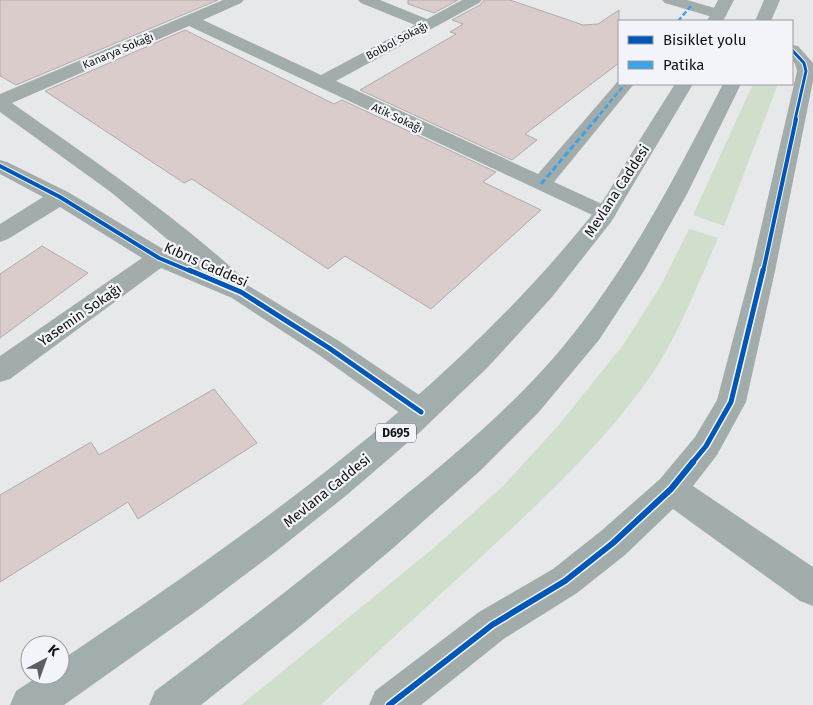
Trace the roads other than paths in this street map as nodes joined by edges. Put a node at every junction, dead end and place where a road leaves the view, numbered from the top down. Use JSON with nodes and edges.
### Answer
{"nodes":[{"id":1,"x":236,"y":0,"type":"edge"},
{"id":2,"x":366,"y":0,"type":"edge"},
{"id":3,"x":474,"y":0,"type":"edge"},
{"id":4,"x":670,"y":0,"type":"edge"},
{"id":5,"x":772,"y":0,"type":"edge"},
{"id":6,"x":690,"y":6,"type":"junction"},
{"id":7,"x":720,"y":12,"type":"edge"},
{"id":8,"x":190,"y":20,"type":"junction"},
{"id":9,"x":679,"y":20,"type":"edge"},
{"id":10,"x":763,"y":20,"type":"edge"},
{"id":11,"x":428,"y":25,"type":"junction"},
{"id":12,"x":793,"y":51,"type":"edge"},
{"id":13,"x":321,"y":82,"type":"junction"},
{"id":14,"x":625,"y":85,"type":"edge"},
{"id":15,"x":683,"y":85,"type":"edge"},
{"id":16,"x":732,"y":85,"type":"edge"},
{"id":17,"x":0,"y":102,"type":"edge"},
{"id":18,"x":0,"y":166,"type":"edge"},
{"id":19,"x":541,"y":184,"type":"junction"},
{"id":20,"x":60,"y":197,"type":"junction"},
{"id":21,"x":605,"y":214,"type":"junction"},
{"id":22,"x":0,"y":234,"type":"edge"},
{"id":23,"x":159,"y":258,"type":"junction"},
{"id":24,"x":241,"y":292,"type":"junction"},
{"id":25,"x":0,"y":371,"type":"edge"},
{"id":26,"x":422,"y":412,"type":"junction"},
{"id":27,"x":671,"y":489,"type":"junction"},
{"id":28,"x":813,"y":588,"type":"edge"},
{"id":29,"x":30,"y":705,"type":"edge"},
{"id":30,"x":169,"y":705,"type":"edge"},
{"id":31,"x":389,"y":705,"type":"edge"}],
"edges":[{"from":1,"to":8,"type":"street","name":"Kanarya Sokağı"},
{"from":2,"to":11,"type":"street"},
{"from":3,"to":11,"type":"street","name":"Bolbol Sokağı"},
{"from":4,"to":6,"type":"street"},
{"from":5,"to":10,"type":"main road"},
{"from":6,"to":7,"type":"street"},
{"from":6,"to":9,"type":"street"},
{"from":8,"to":13,"type":"street","name":"Atik Sokağı"},
{"from":8,"to":17,"type":"street","name":"Kanarya Sokağı"},
{"from":11,"to":13,"type":"street","name":"Bolbol Sokağı"},
{"from":12,"to":27,"type":"street"},
{"from":13,"to":19,"type":"street","name":"Atik Sokağı"},
{"from":14,"to":19,"type":"street"},
{"from":15,"to":21,"type":"main road","name":"Mevlana Caddesi","number":"D695"},
{"from":16,"to":30,"type":"main road"},
{"from":17,"to":24,"type":"street","name":"Kıbrıs Caddesi"},
{"from":18,"to":20,"type":"street","name":"Kıbrıs Caddesi"},
{"from":19,"to":21,"type":"street","name":"Atik Sokağı"},
{"from":20,"to":22,"type":"street"},
{"from":20,"to":23,"type":"street","name":"Kıbrıs Caddesi"},
{"from":21,"to":26,"type":"main road","name":"Mevlana Caddesi","number":"D695"},
{"from":23,"to":24,"type":"street","name":"Kıbrıs Caddesi"},
{"from":23,"to":25,"type":"street","name":"Yasemin Sokağı"},
{"from":24,"to":26,"type":"street","name":"Kıbrıs Caddesi"},
{"from":26,"to":29,"type":"main road","name":"Mevlana Caddesi","number":"D695"},
{"from":27,"to":28,"type":"street"},
{"from":27,"to":31,"type":"street"}]}
